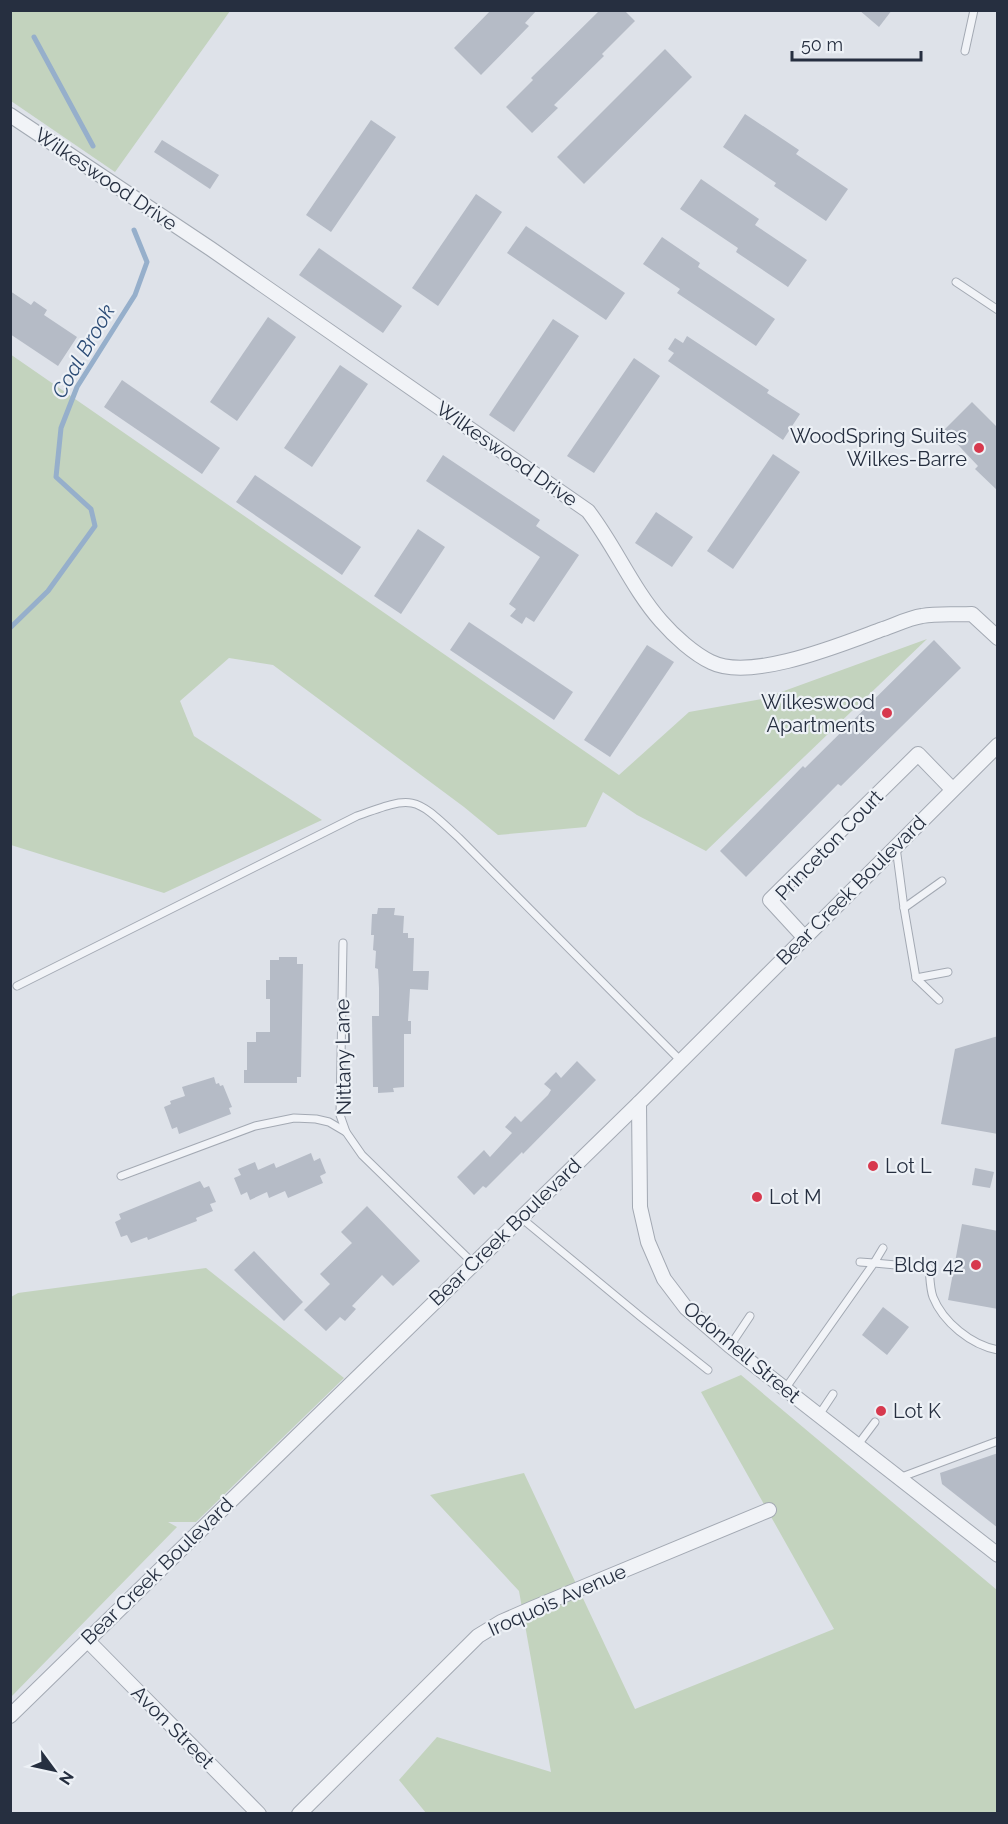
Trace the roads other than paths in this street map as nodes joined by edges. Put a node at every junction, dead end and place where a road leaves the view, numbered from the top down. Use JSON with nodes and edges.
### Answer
{"nodes":[{"id":1,"x":974,"y":10,"type":"edge"},
{"id":2,"x":965,"y":51,"type":"dead end"},
{"id":3,"x":10,"y":115,"type":"edge"},
{"id":4,"x":956,"y":282,"type":"dead end"},
{"id":5,"x":998,"y":310,"type":"edge"},
{"id":6,"x":998,"y":638,"type":"edge"},
{"id":7,"x":998,"y":745,"type":"edge"},
{"id":8,"x":952,"y":789,"type":"junction"},
{"id":9,"x":896,"y":844,"type":"junction"},
{"id":10,"x":942,"y":881,"type":"dead end"},
{"id":11,"x":904,"y":908,"type":"junction"},
{"id":12,"x":804,"y":937,"type":"junction"},
{"id":13,"x":343,"y":943,"type":"dead end"},
{"id":14,"x":948,"y":972,"type":"dead end"},
{"id":15,"x":916,"y":978,"type":"junction"},
{"id":16,"x":17,"y":986,"type":"dead end"},
{"id":17,"x":939,"y":1000,"type":"dead end"},
{"id":18,"x":681,"y":1061,"type":"junction"},
{"id":19,"x":639,"y":1102,"type":"junction"},
{"id":20,"x":346,"y":1132,"type":"junction"},
{"id":21,"x":121,"y":1176,"type":"dead end"},
{"id":22,"x":520,"y":1217,"type":"junction"},
{"id":23,"x":883,"y":1248,"type":"dead end"},
{"id":24,"x":473,"y":1263,"type":"junction"},
{"id":25,"x":860,"y":1263,"type":"dead end"},
{"id":26,"x":874,"y":1263,"type":"junction"},
{"id":27,"x":750,"y":1316,"type":"dead end"},
{"id":28,"x":730,"y":1346,"type":"junction"},
{"id":29,"x":998,"y":1350,"type":"edge"},
{"id":30,"x":708,"y":1370,"type":"dead end"},
{"id":31,"x":785,"y":1389,"type":"junction"},
{"id":32,"x":833,"y":1394,"type":"dead end"},
{"id":33,"x":819,"y":1415,"type":"junction"},
{"id":34,"x":875,"y":1422,"type":"dead end"},
{"id":35,"x":998,"y":1440,"type":"edge"},
{"id":36,"x":857,"y":1446,"type":"junction"},
{"id":37,"x":899,"y":1478,"type":"junction"},
{"id":38,"x":769,"y":1510,"type":"dead end"},
{"id":39,"x":998,"y":1555,"type":"edge"},
{"id":40,"x":87,"y":1640,"type":"junction"},
{"id":41,"x":10,"y":1716,"type":"edge"},
{"id":42,"x":260,"y":1814,"type":"edge"},
{"id":43,"x":299,"y":1814,"type":"edge"}],
"edges":[{"from":1,"to":2,"type":"lane"},
{"from":3,"to":6,"type":"street","name":"Wilkeswood Drive"},
{"from":4,"to":5,"type":"lane"},
{"from":7,"to":8,"type":"street","name":"Bear Creek Boulevard"},
{"from":8,"to":9,"type":"street","name":"Bear Creek Boulevard"},
{"from":8,"to":12,"type":"street","name":"Princeton Court"},
{"from":9,"to":11,"type":"lane"},
{"from":9,"to":12,"type":"street","name":"Bear Creek Boulevard"},
{"from":10,"to":11,"type":"lane"},
{"from":11,"to":15,"type":"lane"},
{"from":12,"to":18,"type":"street","name":"Bear Creek Boulevard"},
{"from":13,"to":20,"type":"lane","name":"Nittany Lane"},
{"from":14,"to":15,"type":"lane"},
{"from":15,"to":17,"type":"lane"},
{"from":16,"to":18,"type":"lane"},
{"from":18,"to":19,"type":"street","name":"Bear Creek Boulevard"},
{"from":19,"to":22,"type":"street","name":"Bear Creek Boulevard"},
{"from":19,"to":28,"type":"street","name":"Odonnell Street"},
{"from":20,"to":21,"type":"lane"},
{"from":20,"to":24,"type":"lane","name":"Nittany Lane"},
{"from":22,"to":24,"type":"street","name":"Bear Creek Boulevard"},
{"from":22,"to":30,"type":"lane"},
{"from":23,"to":26,"type":"lane"},
{"from":24,"to":40,"type":"street","name":"Bear Creek Boulevard"},
{"from":25,"to":26,"type":"lane"},
{"from":26,"to":29,"type":"lane"},
{"from":26,"to":31,"type":"lane"},
{"from":27,"to":28,"type":"lane"},
{"from":28,"to":31,"type":"street","name":"Odonnell Street"},
{"from":31,"to":33,"type":"street","name":"Odonnell Street"},
{"from":32,"to":33,"type":"lane"},
{"from":33,"to":36,"type":"street","name":"Odonnell Street"},
{"from":34,"to":36,"type":"lane"},
{"from":35,"to":37,"type":"lane"},
{"from":36,"to":37,"type":"street","name":"Odonnell Street"},
{"from":37,"to":39,"type":"street","name":"Odonnell Street"},
{"from":38,"to":43,"type":"street","name":"Iroquois Avenue"},
{"from":40,"to":41,"type":"street","name":"Bear Creek Boulevard"},
{"from":40,"to":42,"type":"street","name":"Avon Street"}]}
